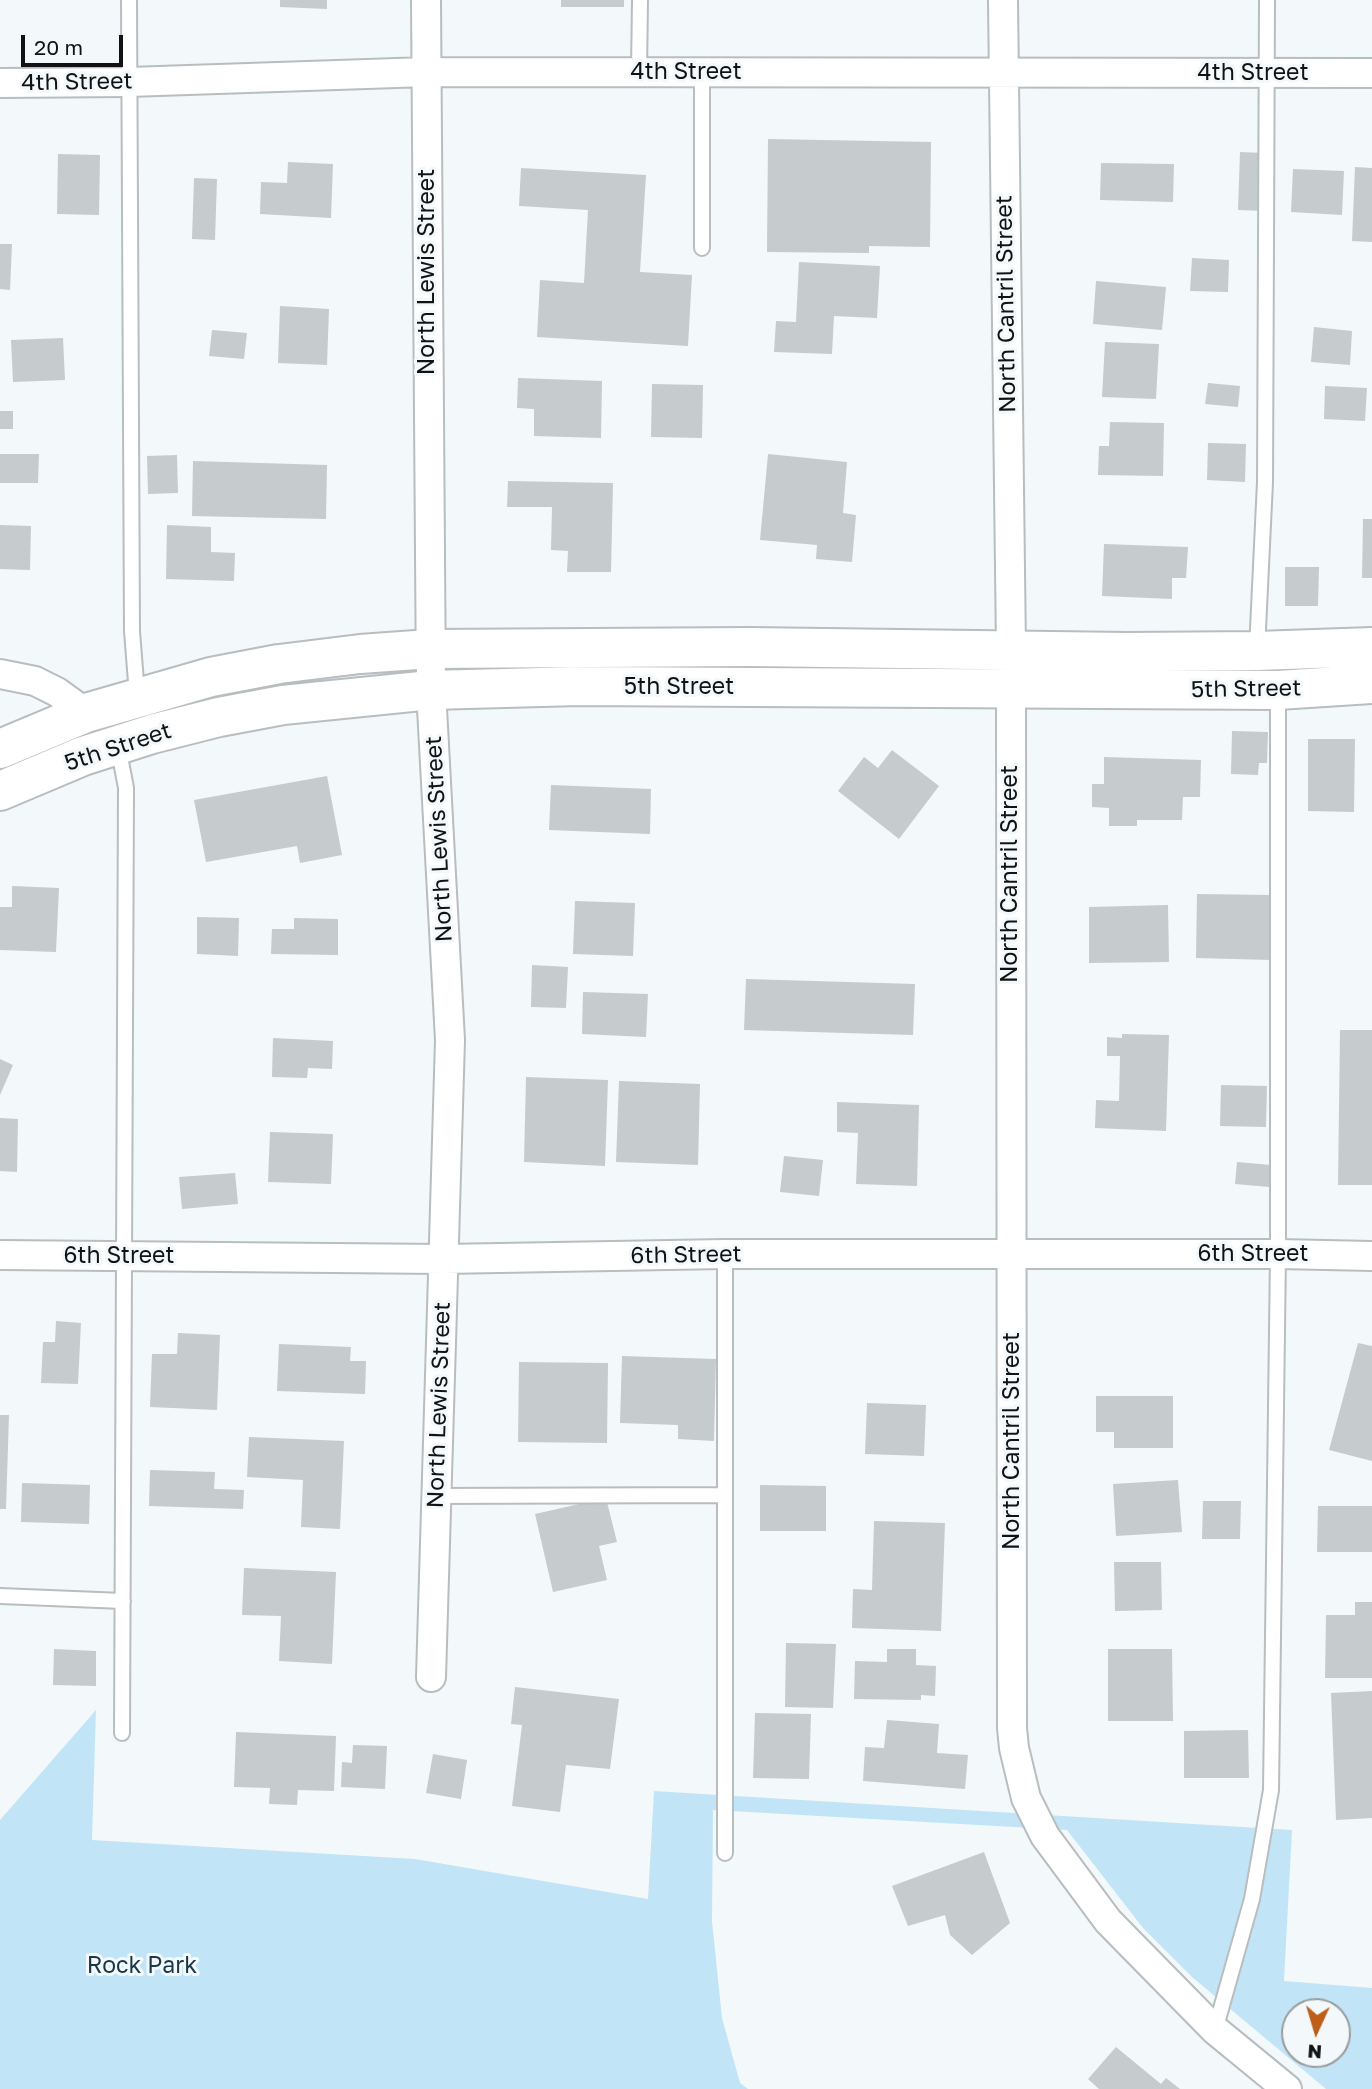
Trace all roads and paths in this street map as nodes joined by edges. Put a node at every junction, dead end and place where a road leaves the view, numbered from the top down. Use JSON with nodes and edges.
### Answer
{"nodes":[{"id":1,"x":129,"y":0,"type":"edge"},
{"id":2,"x":426,"y":0,"type":"edge"},
{"id":3,"x":640,"y":0,"type":"edge"},
{"id":4,"x":1003,"y":0,"type":"edge"},
{"id":5,"x":1267,"y":0,"type":"edge"},
{"id":6,"x":1003,"y":71,"type":"junction"},
{"id":7,"x":426,"y":72,"type":"junction"},
{"id":8,"x":639,"y":72,"type":"junction"},
{"id":9,"x":702,"y":72,"type":"junction"},
{"id":10,"x":1372,"y":73,"type":"edge"},
{"id":11,"x":1268,"y":74,"type":"junction"},
{"id":12,"x":130,"y":82,"type":"junction"},
{"id":13,"x":0,"y":83,"type":"edge"},
{"id":14,"x":702,"y":248,"type":"dead end"},
{"id":15,"x":1372,"y":647,"type":"edge"},
{"id":16,"x":430,"y":649,"type":"junction"},
{"id":17,"x":1011,"y":650,"type":"junction"},
{"id":18,"x":1257,"y":651,"type":"junction"},
{"id":19,"x":0,"y":674,"type":"edge"},
{"id":20,"x":1372,"y":684,"type":"edge"},
{"id":21,"x":1011,"y":689,"type":"junction"},
{"id":22,"x":431,"y":690,"type":"junction"},
{"id":23,"x":1278,"y":690,"type":"junction"},
{"id":24,"x":137,"y":698,"type":"junction"},
{"id":25,"x":86,"y":713,"type":"junction"},
{"id":26,"x":118,"y":744,"type":"junction"},
{"id":27,"x":0,"y":749,"type":"edge"},
{"id":28,"x":0,"y":791,"type":"edge"},
{"id":29,"x":725,"y":1254,"type":"junction"},
{"id":30,"x":1011,"y":1254,"type":"junction"},
{"id":31,"x":1278,"y":1254,"type":"junction"},
{"id":32,"x":0,"y":1255,"type":"edge"},
{"id":33,"x":125,"y":1256,"type":"junction"},
{"id":34,"x":1372,"y":1256,"type":"edge"},
{"id":35,"x":443,"y":1259,"type":"junction"},
{"id":36,"x":725,"y":1495,"type":"junction"},
{"id":37,"x":436,"y":1496,"type":"junction"},
{"id":38,"x":0,"y":1596,"type":"edge"},
{"id":39,"x":123,"y":1601,"type":"junction"},
{"id":40,"x":431,"y":1677,"type":"dead end"},
{"id":41,"x":122,"y":1733,"type":"dead end"},
{"id":42,"x":725,"y":1853,"type":"dead end"},
{"id":43,"x":1215,"y":2030,"type":"junction"},
{"id":44,"x":1287,"y":2089,"type":"edge"}],
"edges":[{"from":1,"to":12,"type":"lane"},
{"from":2,"to":7,"type":"street","name":"North Lewis Street"},
{"from":3,"to":8,"type":"lane"},
{"from":4,"to":6,"type":"street","name":"North Cantril Street"},
{"from":5,"to":11,"type":"lane"},
{"from":6,"to":9,"type":"street","name":"4th Street"},
{"from":6,"to":11,"type":"street","name":"4th Street"},
{"from":6,"to":17,"type":"street","name":"North Cantril Street"},
{"from":7,"to":8,"type":"street","name":"4th Street"},
{"from":7,"to":12,"type":"street","name":"4th Street"},
{"from":7,"to":16,"type":"street","name":"North Lewis Street"},
{"from":8,"to":9,"type":"street","name":"4th Street"},
{"from":9,"to":14,"type":"lane"},
{"from":10,"to":11,"type":"street","name":"4th Street"},
{"from":11,"to":18,"type":"lane"},
{"from":12,"to":13,"type":"street","name":"4th Street"},
{"from":12,"to":24,"type":"lane"},
{"from":15,"to":18,"type":"main road","name":"5th Street"},
{"from":16,"to":17,"type":"main road","name":"5th Street"},
{"from":16,"to":22,"type":"street","name":"North Lewis Street"},
{"from":16,"to":24,"type":"main road","name":"5th Street"},
{"from":17,"to":18,"type":"main road","name":"5th Street"},
{"from":19,"to":25,"type":"street"},
{"from":20,"to":23,"type":"main road","name":"5th Street"},
{"from":21,"to":22,"type":"main road","name":"5th Street"},
{"from":21,"to":23,"type":"main road","name":"5th Street"},
{"from":21,"to":30,"type":"street","name":"North Cantril Street"},
{"from":22,"to":26,"type":"main road","name":"5th Street"},
{"from":22,"to":35,"type":"street","name":"North Lewis Street"},
{"from":23,"to":31,"type":"lane"},
{"from":24,"to":25,"type":"main road","name":"5th Street"},
{"from":25,"to":27,"type":"main road","name":"5th Street"},
{"from":26,"to":28,"type":"main road","name":"5th Street"},
{"from":26,"to":33,"type":"lane"},
{"from":29,"to":30,"type":"street","name":"6th Street"},
{"from":29,"to":35,"type":"street","name":"6th Street"},
{"from":29,"to":36,"type":"lane"},
{"from":30,"to":31,"type":"street","name":"6th Street"},
{"from":30,"to":43,"type":"street","name":"North Cantril Street"},
{"from":31,"to":34,"type":"street","name":"6th Street"},
{"from":31,"to":43,"type":"lane"},
{"from":32,"to":33,"type":"street","name":"6th Street"},
{"from":33,"to":35,"type":"street","name":"6th Street"},
{"from":33,"to":39,"type":"lane"},
{"from":35,"to":37,"type":"street","name":"North Lewis Street"},
{"from":36,"to":37,"type":"lane"},
{"from":36,"to":42,"type":"lane"},
{"from":37,"to":40,"type":"street","name":"North Lewis Street"},
{"from":38,"to":39,"type":"lane"},
{"from":39,"to":41,"type":"lane"},
{"from":43,"to":44,"type":"street","name":"North Cantril Street"}]}
